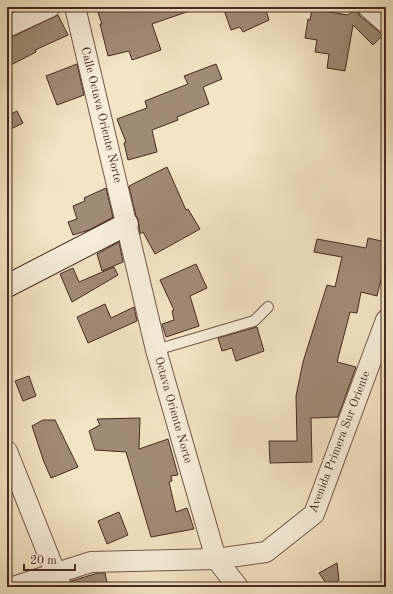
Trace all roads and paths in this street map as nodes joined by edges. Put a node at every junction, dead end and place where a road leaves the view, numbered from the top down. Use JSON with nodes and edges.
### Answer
{"nodes":[{"id":1,"x":50,"y":7,"type":"edge"},
{"id":2,"x":75,"y":7,"type":"edge"},
{"id":3,"x":368,"y":7,"type":"edge"},
{"id":4,"x":386,"y":23,"type":"edge"},
{"id":5,"x":7,"y":26,"type":"edge"},
{"id":6,"x":127,"y":224,"type":"junction"},
{"id":7,"x":7,"y":286,"type":"edge"},
{"id":8,"x":268,"y":307,"type":"dead end"},
{"id":9,"x":386,"y":320,"type":"edge"},
{"id":10,"x":156,"y":350,"type":"junction"},
{"id":11,"x":7,"y":450,"type":"edge"},
{"id":12,"x":216,"y":559,"type":"junction"},
{"id":13,"x":58,"y":580,"type":"edge"},
{"id":14,"x":13,"y":587,"type":"edge"},
{"id":15,"x":238,"y":587,"type":"edge"}],
"edges":[{"from":1,"to":5,"type":"street"},
{"from":2,"to":6,"type":"street","name":"Calle Octava Oriente Norte"},
{"from":3,"to":4,"type":"street"},
{"from":6,"to":7,"type":"street"},
{"from":6,"to":10,"type":"street","name":"Octava Oriente Norte"},
{"from":8,"to":10,"type":"lane"},
{"from":9,"to":12,"type":"street","name":"Avenida Primera Sur Oriente"},
{"from":10,"to":12,"type":"street","name":"Octava Oriente Norte"},
{"from":11,"to":13,"type":"street"},
{"from":12,"to":13,"type":"street","name":"Avenida Primera Sur Oriente"},
{"from":12,"to":15,"type":"street","name":"Octava Oriente Norte"},
{"from":13,"to":14,"type":"street","name":"Avenida Primera Sur Oriente"}]}
